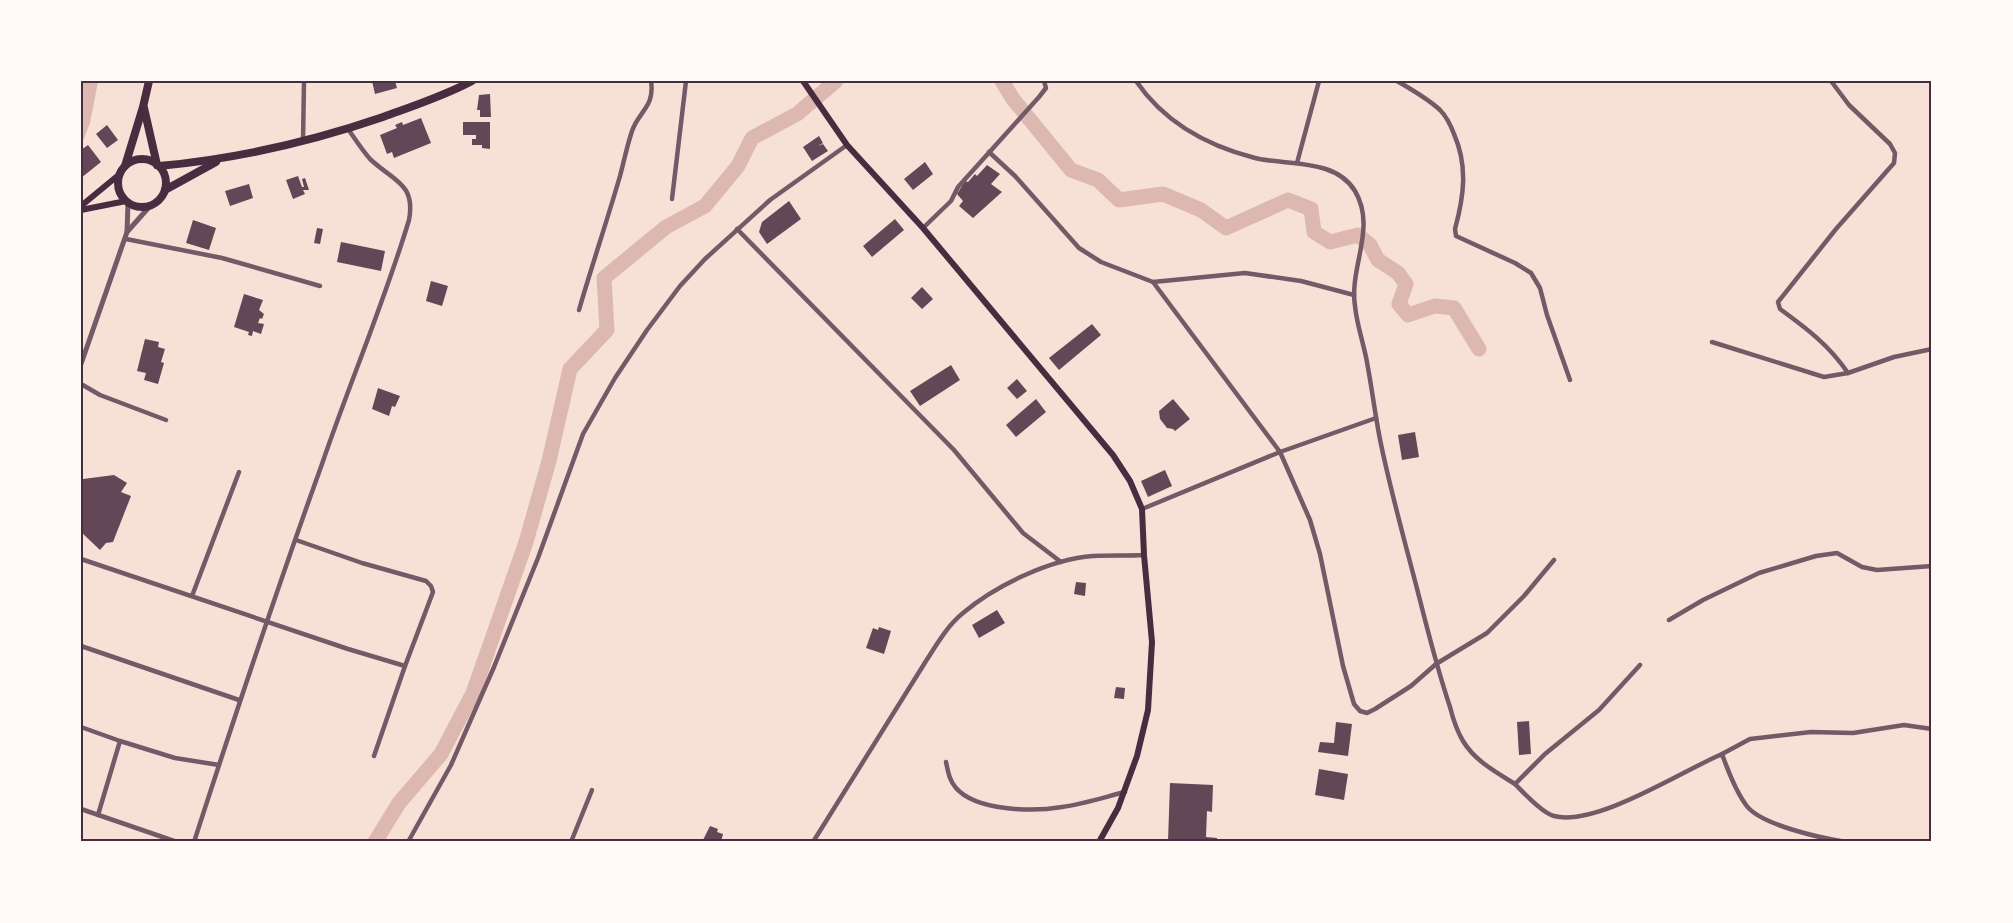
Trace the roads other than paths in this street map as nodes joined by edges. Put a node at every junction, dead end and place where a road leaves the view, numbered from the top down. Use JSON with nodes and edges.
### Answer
{"nodes":[{"id":1,"x":149,"y":81,"type":"edge"},
{"id":2,"x":304,"y":81,"type":"edge"},
{"id":3,"x":472,"y":81,"type":"edge"},
{"id":4,"x":651,"y":81,"type":"edge"},
{"id":5,"x":686,"y":81,"type":"edge"},
{"id":6,"x":803,"y":81,"type":"edge"},
{"id":7,"x":1044,"y":81,"type":"edge"},
{"id":8,"x":1136,"y":81,"type":"edge"},
{"id":9,"x":1319,"y":81,"type":"edge"},
{"id":10,"x":1398,"y":81,"type":"edge"},
{"id":11,"x":1831,"y":81,"type":"edge"},
{"id":12,"x":143,"y":107,"type":"junction"},
{"id":13,"x":348,"y":129,"type":"junction"},
{"id":14,"x":303,"y":142,"type":"junction"},
{"id":15,"x":847,"y":145,"type":"junction"},
{"id":16,"x":989,"y":152,"type":"junction"},
{"id":17,"x":220,"y":160,"type":"junction"},
{"id":18,"x":1297,"y":163,"type":"junction"},
{"id":19,"x":158,"y":166,"type":"junction"},
{"id":20,"x":123,"y":170,"type":"junction"},
{"id":21,"x":165,"y":190,"type":"junction"},
{"id":22,"x":672,"y":200,"type":"dead end"},
{"id":23,"x":127,"y":202,"type":"junction"},
{"id":24,"x":81,"y":206,"type":"edge"},
{"id":25,"x":150,"y":206,"type":"junction"},
{"id":26,"x":81,"y":210,"type":"edge"},
{"id":27,"x":923,"y":228,"type":"junction"},
{"id":28,"x":737,"y":229,"type":"junction"},
{"id":29,"x":126,"y":236,"type":"junction"},
{"id":30,"x":1153,"y":282,"type":"junction"},
{"id":31,"x":320,"y":286,"type":"dead end"},
{"id":32,"x":1354,"y":295,"type":"junction"},
{"id":33,"x":579,"y":309,"type":"dead end"},
{"id":34,"x":1712,"y":342,"type":"dead end"},
{"id":35,"x":1932,"y":349,"type":"edge"},
{"id":36,"x":81,"y":364,"type":"edge"},
{"id":37,"x":1848,"y":373,"type":"junction"},
{"id":38,"x":1570,"y":380,"type":"dead end"},
{"id":39,"x":81,"y":384,"type":"edge"},
{"id":40,"x":1376,"y":418,"type":"junction"},
{"id":41,"x":165,"y":420,"type":"dead end"},
{"id":42,"x":1280,"y":452,"type":"junction"},
{"id":43,"x":239,"y":472,"type":"dead end"},
{"id":44,"x":1142,"y":509,"type":"junction"},
{"id":45,"x":296,"y":540,"type":"junction"},
{"id":46,"x":1144,"y":555,"type":"junction"},
{"id":47,"x":81,"y":559,"type":"edge"},
{"id":48,"x":1554,"y":560,"type":"dead end"},
{"id":49,"x":1061,"y":562,"type":"junction"},
{"id":50,"x":1932,"y":566,"type":"edge"},
{"id":51,"x":192,"y":596,"type":"junction"},
{"id":52,"x":1669,"y":620,"type":"dead end"},
{"id":53,"x":268,"y":621,"type":"junction"},
{"id":54,"x":81,"y":646,"type":"edge"},
{"id":55,"x":1436,"y":664,"type":"junction"},
{"id":56,"x":1640,"y":665,"type":"dead end"},
{"id":57,"x":405,"y":666,"type":"junction"},
{"id":58,"x":239,"y":700,"type":"junction"},
{"id":59,"x":81,"y":727,"type":"edge"},
{"id":60,"x":1932,"y":729,"type":"edge"},
{"id":61,"x":120,"y":741,"type":"junction"},
{"id":62,"x":1722,"y":754,"type":"junction"},
{"id":63,"x":374,"y":756,"type":"dead end"},
{"id":64,"x":946,"y":762,"type":"dead end"},
{"id":65,"x":219,"y":765,"type":"junction"},
{"id":66,"x":1515,"y":784,"type":"junction"},
{"id":67,"x":592,"y":790,"type":"dead end"},
{"id":68,"x":1125,"y":792,"type":"junction"},
{"id":69,"x":81,"y":809,"type":"edge"},
{"id":70,"x":98,"y":815,"type":"junction"},
{"id":71,"x":177,"y":842,"type":"edge"},
{"id":72,"x":194,"y":842,"type":"edge"},
{"id":73,"x":408,"y":842,"type":"edge"},
{"id":74,"x":571,"y":842,"type":"edge"},
{"id":75,"x":813,"y":842,"type":"edge"},
{"id":76,"x":1099,"y":842,"type":"edge"},
{"id":77,"x":1846,"y":842,"type":"edge"}],
"edges":[{"from":1,"to":12,"type":"highway"},
{"from":2,"to":14,"type":"street"},
{"from":3,"to":13,"type":"highway"},
{"from":4,"to":33,"type":"street"},
{"from":5,"to":22,"type":"street"},
{"from":6,"to":15,"type":"main road"},
{"from":7,"to":16,"type":"street"},
{"from":8,"to":18,"type":"street"},
{"from":9,"to":18,"type":"street"},
{"from":10,"to":38,"type":"street"},
{"from":11,"to":37,"type":"street"},
{"from":12,"to":19,"type":"highway"},
{"from":12,"to":20,"type":"highway"},
{"from":13,"to":14,"type":"highway"},
{"from":13,"to":45,"type":"street"},
{"from":14,"to":17,"type":"highway"},
{"from":15,"to":27,"type":"main road"},
{"from":15,"to":28,"type":"street"},
{"from":16,"to":27,"type":"street"},
{"from":16,"to":30,"type":"street"},
{"from":17,"to":19,"type":"highway"},
{"from":17,"to":21,"type":"highway"},
{"from":18,"to":32,"type":"street"},
{"from":19,"to":20,"type":"highway"},
{"from":19,"to":21,"type":"highway"},
{"from":20,"to":23,"type":"highway"},
{"from":20,"to":24,"type":"main road"},
{"from":21,"to":25,"type":"highway"},
{"from":23,"to":25,"type":"highway"},
{"from":23,"to":26,"type":"main road"},
{"from":23,"to":29,"type":"street"},
{"from":25,"to":29,"type":"street"},
{"from":27,"to":44,"type":"main road"},
{"from":28,"to":49,"type":"street"},
{"from":28,"to":73,"type":"street"},
{"from":29,"to":31,"type":"street"},
{"from":29,"to":36,"type":"street"},
{"from":30,"to":32,"type":"street"},
{"from":30,"to":42,"type":"street"},
{"from":32,"to":40,"type":"street"},
{"from":34,"to":37,"type":"street"},
{"from":35,"to":37,"type":"street"},
{"from":39,"to":41,"type":"street"},
{"from":40,"to":42,"type":"street"},
{"from":40,"to":55,"type":"street"},
{"from":42,"to":44,"type":"street"},
{"from":42,"to":55,"type":"street"},
{"from":43,"to":51,"type":"street"},
{"from":44,"to":46,"type":"main road"},
{"from":45,"to":53,"type":"street"},
{"from":45,"to":57,"type":"street"},
{"from":46,"to":49,"type":"street"},
{"from":46,"to":68,"type":"main road"},
{"from":47,"to":51,"type":"street"},
{"from":48,"to":55,"type":"street"},
{"from":49,"to":75,"type":"street"},
{"from":50,"to":52,"type":"street"},
{"from":51,"to":53,"type":"street"},
{"from":53,"to":57,"type":"street"},
{"from":53,"to":58,"type":"street"},
{"from":54,"to":58,"type":"street"},
{"from":55,"to":66,"type":"street"},
{"from":56,"to":66,"type":"street"},
{"from":57,"to":63,"type":"street"},
{"from":58,"to":65,"type":"street"},
{"from":59,"to":61,"type":"street"},
{"from":60,"to":62,"type":"street"},
{"from":61,"to":65,"type":"street"},
{"from":61,"to":70,"type":"street"},
{"from":62,"to":66,"type":"street"},
{"from":62,"to":77,"type":"street"},
{"from":64,"to":68,"type":"street"},
{"from":65,"to":72,"type":"street"},
{"from":67,"to":74,"type":"street"},
{"from":68,"to":76,"type":"main road"},
{"from":69,"to":70,"type":"street"},
{"from":70,"to":71,"type":"street"}]}
